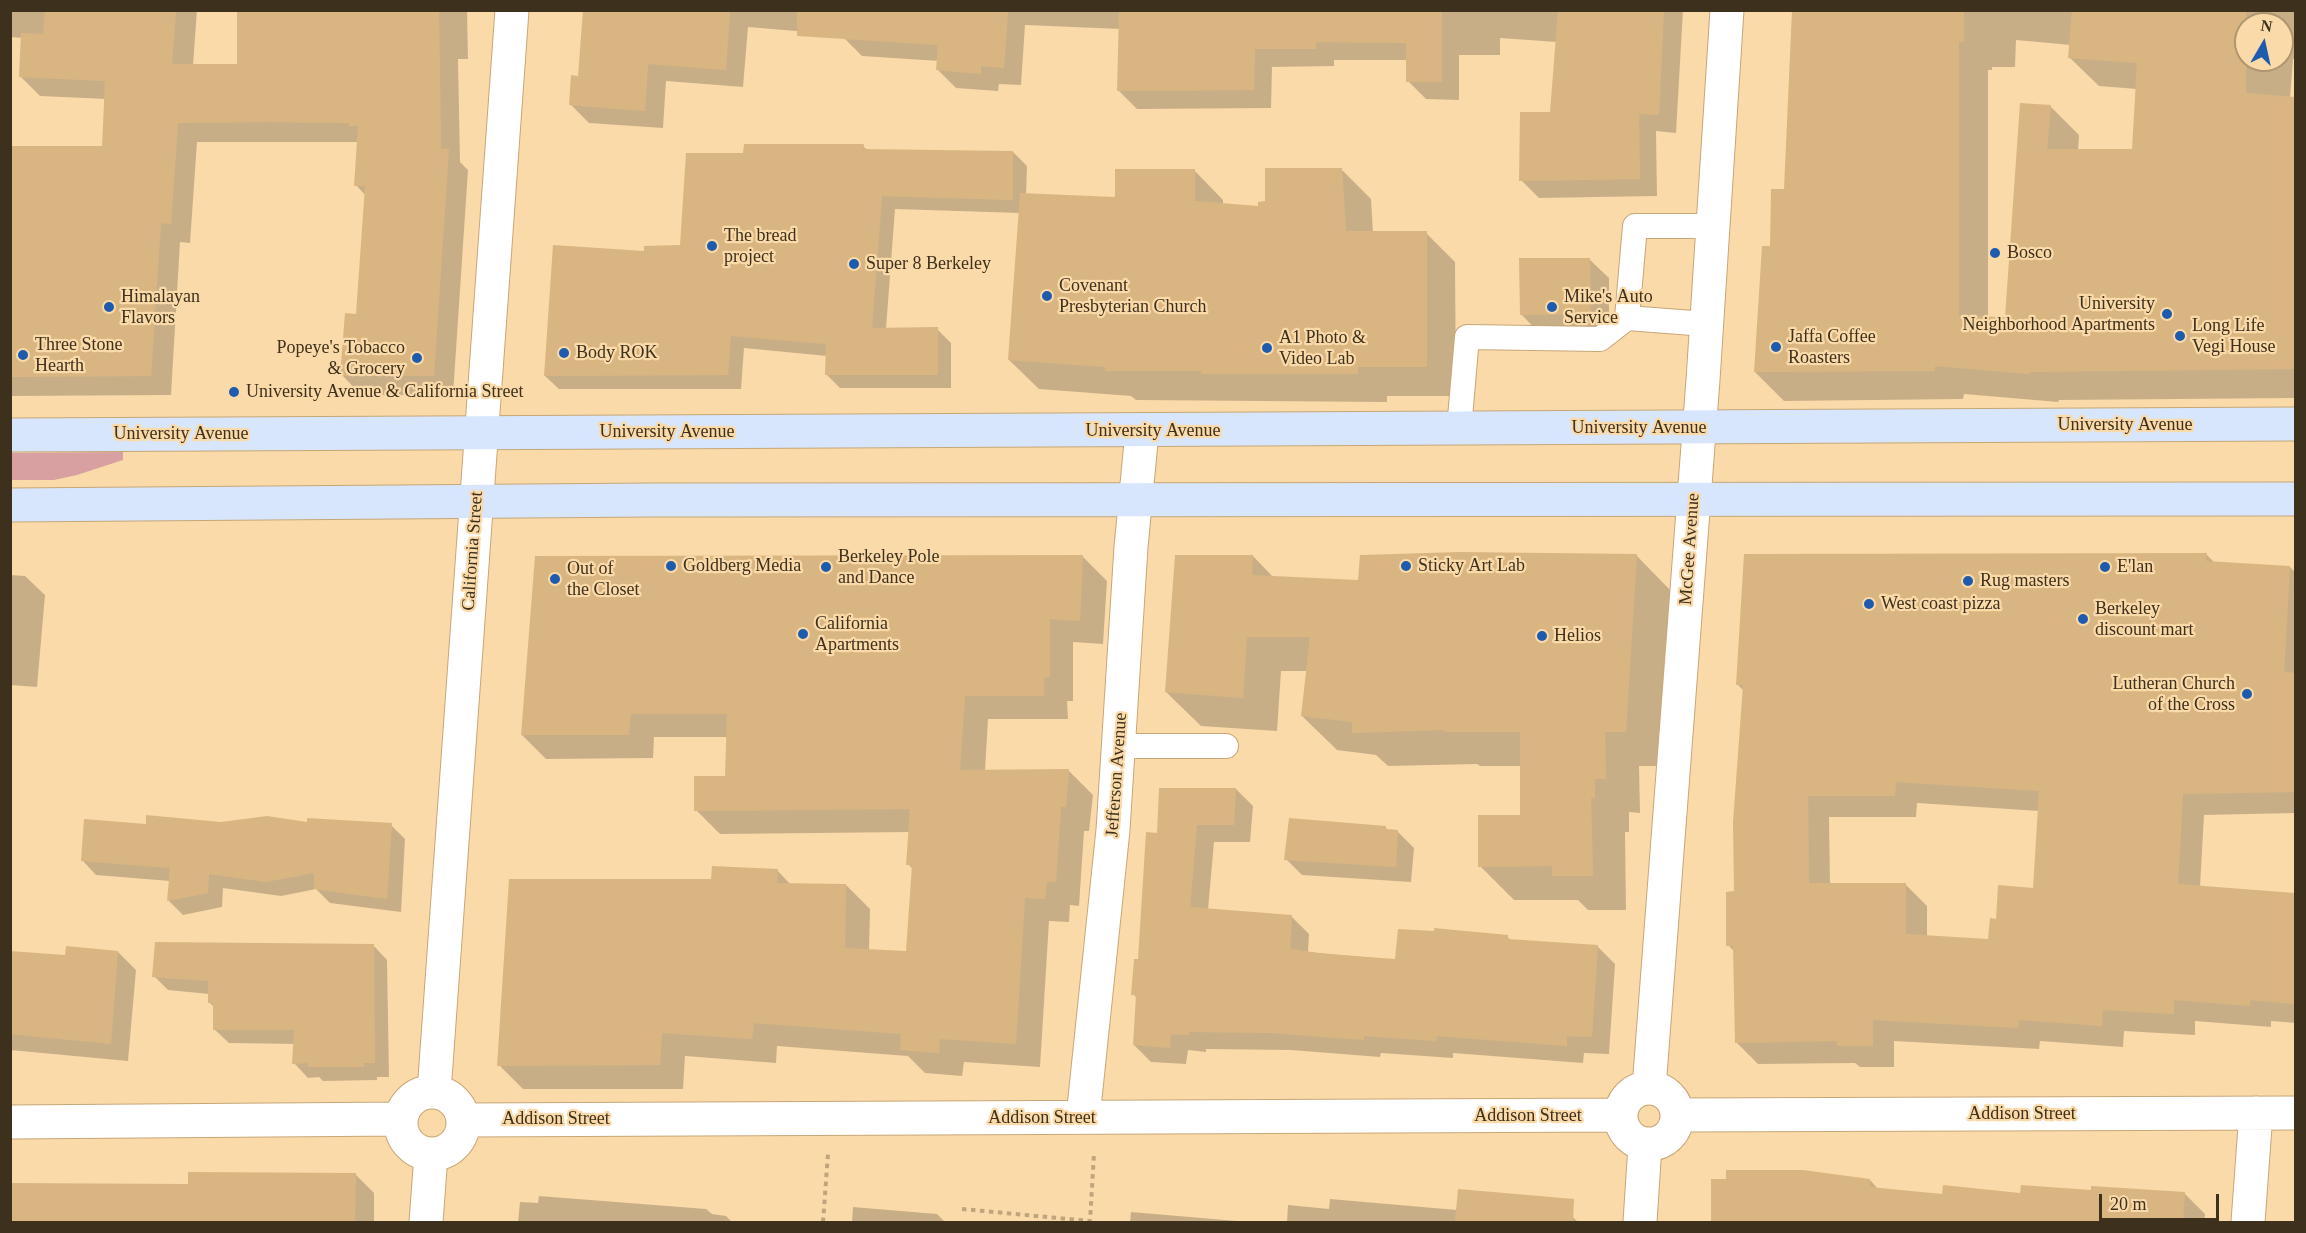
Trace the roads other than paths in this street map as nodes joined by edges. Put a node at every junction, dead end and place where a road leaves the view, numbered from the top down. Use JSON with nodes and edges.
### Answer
{"nodes":[{"id":1,"x":512,"y":10,"type":"edge"},
{"id":2,"x":1727,"y":10,"type":"edge"},
{"id":3,"x":1713,"y":226,"type":"junction"},
{"id":4,"x":1627,"y":318,"type":"junction"},
{"id":5,"x":1706,"y":324,"type":"junction"},
{"id":6,"x":2295,"y":424,"type":"edge"},
{"id":7,"x":1699,"y":428,"type":"junction"},
{"id":8,"x":1459,"y":429,"type":"junction"},
{"id":9,"x":482,"y":432,"type":"junction"},
{"id":10,"x":1142,"y":432,"type":"junction"},
{"id":11,"x":10,"y":435,"type":"edge"},
{"id":12,"x":2295,"y":499,"type":"edge"},
{"id":13,"x":1136,"y":500,"type":"junction"},
{"id":14,"x":1694,"y":500,"type":"junction"},
{"id":15,"x":477,"y":501,"type":"junction"},
{"id":16,"x":10,"y":505,"type":"edge"},
{"id":17,"x":1120,"y":746,"type":"junction"},
{"id":18,"x":1226,"y":746,"type":"dead end"},
{"id":19,"x":1649,"y":1088,"type":"junction"},
{"id":20,"x":434,"y":1092,"type":"junction"},
{"id":21,"x":2256,"y":1113,"type":"junction"},
{"id":22,"x":2295,"y":1113,"type":"edge"},
{"id":23,"x":1677,"y":1114,"type":"junction"},
{"id":24,"x":1620,"y":1115,"type":"junction"},
{"id":25,"x":1090,"y":1118,"type":"junction"},
{"id":26,"x":401,"y":1119,"type":"junction"},
{"id":27,"x":463,"y":1120,"type":"junction"},
{"id":28,"x":10,"y":1122,"type":"edge"},
{"id":29,"x":1645,"y":1145,"type":"junction"},
{"id":30,"x":431,"y":1155,"type":"junction"},
{"id":31,"x":426,"y":1222,"type":"edge"},
{"id":32,"x":1640,"y":1222,"type":"edge"},
{"id":33,"x":2248,"y":1222,"type":"edge"}],
"edges":[{"from":1,"to":9,"type":"street","name":"California Street"},
{"from":2,"to":3,"type":"street","name":"McGee Avenue"},
{"from":3,"to":4,"type":"lane"},
{"from":3,"to":5,"type":"street","name":"McGee Avenue"},
{"from":4,"to":5,"type":"lane"},
{"from":4,"to":8,"type":"lane"},
{"from":5,"to":7,"type":"street","name":"McGee Avenue"},
{"from":6,"to":7,"type":"main road","name":"University Avenue"},
{"from":7,"to":8,"type":"main road","name":"University Avenue"},
{"from":7,"to":14,"type":"street","name":"McGee Avenue"},
{"from":8,"to":10,"type":"main road","name":"University Avenue"},
{"from":9,"to":10,"type":"main road","name":"University Avenue"},
{"from":9,"to":11,"type":"main road","name":"University Avenue"},
{"from":9,"to":15,"type":"street","name":"California Street"},
{"from":10,"to":13,"type":"street","name":"Jefferson Avenue"},
{"from":12,"to":14,"type":"main road"},
{"from":13,"to":14,"type":"main road"},
{"from":13,"to":15,"type":"main road"},
{"from":13,"to":17,"type":"street","name":"Jefferson Avenue"},
{"from":14,"to":19,"type":"street","name":"McGee Avenue"},
{"from":15,"to":16,"type":"main road"},
{"from":15,"to":20,"type":"street","name":"California Street"},
{"from":17,"to":18,"type":"lane"},
{"from":17,"to":25,"type":"street","name":"Jefferson Avenue"},
{"from":19,"to":23,"type":"street"},
{"from":19,"to":24,"type":"street"},
{"from":20,"to":26,"type":"street"},
{"from":20,"to":27,"type":"street"},
{"from":21,"to":22,"type":"street","name":"Addison Street"},
{"from":21,"to":23,"type":"street","name":"Addison Street"},
{"from":21,"to":33,"type":"street"},
{"from":23,"to":29,"type":"street"},
{"from":24,"to":25,"type":"street","name":"Addison Street"},
{"from":24,"to":29,"type":"street"},
{"from":25,"to":27,"type":"street","name":"Addison Street"},
{"from":26,"to":28,"type":"street"},
{"from":26,"to":30,"type":"street"},
{"from":27,"to":30,"type":"street"},
{"from":29,"to":32,"type":"street"},
{"from":30,"to":31,"type":"street"}]}
